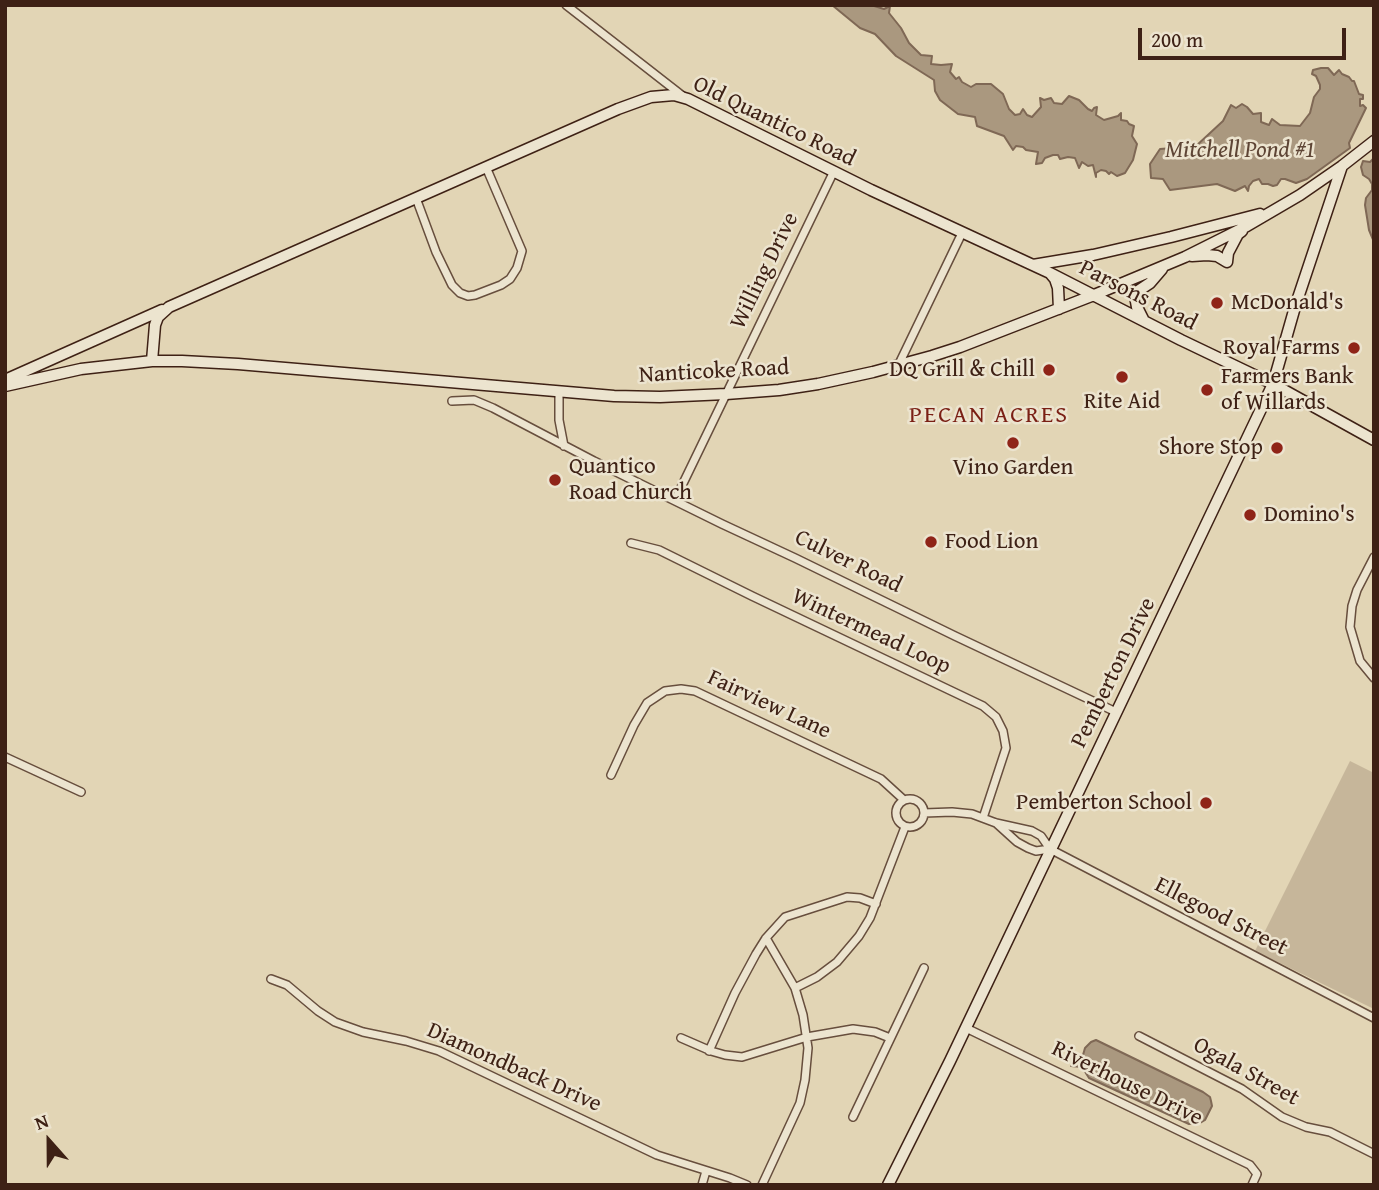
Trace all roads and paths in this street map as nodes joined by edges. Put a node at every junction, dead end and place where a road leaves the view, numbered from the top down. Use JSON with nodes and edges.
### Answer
{"nodes":[{"id":1,"x":566,"y":5,"type":"edge"},
{"id":2,"x":688,"y":99,"type":"junction"},
{"id":3,"x":1374,"y":141,"type":"edge"},
{"id":4,"x":1342,"y":166,"type":"junction"},
{"id":5,"x":486,"y":167,"type":"junction"},
{"id":6,"x":834,"y":171,"type":"junction"},
{"id":7,"x":416,"y":198,"type":"junction"},
{"id":8,"x":1275,"y":211,"type":"junction"},
{"id":9,"x":1247,"y":226,"type":"junction"},
{"id":10,"x":962,"y":233,"type":"junction"},
{"id":11,"x":1185,"y":257,"type":"junction"},
{"id":12,"x":1032,"y":265,"type":"junction"},
{"id":13,"x":1166,"y":265,"type":"junction"},
{"id":14,"x":1050,"y":273,"type":"junction"},
{"id":15,"x":1094,"y":295,"type":"junction"},
{"id":16,"x":169,"y":307,"type":"junction"},
{"id":17,"x":1059,"y":309,"type":"junction"},
{"id":18,"x":1144,"y":321,"type":"junction"},
{"id":19,"x":152,"y":361,"type":"junction"},
{"id":20,"x":898,"y":366,"type":"junction"},
{"id":21,"x":5,"y":380,"type":"edge"},
{"id":22,"x":1273,"y":384,"type":"junction"},
{"id":23,"x":5,"y":386,"type":"edge"},
{"id":24,"x":559,"y":392,"type":"junction"},
{"id":25,"x":726,"y":394,"type":"junction"},
{"id":26,"x":452,"y":401,"type":"dead end"},
{"id":27,"x":1374,"y":440,"type":"edge"},
{"id":28,"x":564,"y":446,"type":"junction"},
{"id":29,"x":675,"y":500,"type":"junction"},
{"id":30,"x":631,"y":543,"type":"dead end"},
{"id":31,"x":1374,"y":557,"type":"edge"},
{"id":32,"x":1374,"y":678,"type":"edge"},
{"id":33,"x":1116,"y":712,"type":"junction"},
{"id":34,"x":5,"y":757,"type":"edge"},
{"id":35,"x":611,"y":775,"type":"dead end"},
{"id":36,"x":81,"y":792,"type":"dead end"},
{"id":37,"x":904,"y":800,"type":"junction"},
{"id":38,"x":924,"y":813,"type":"junction"},
{"id":39,"x":983,"y":818,"type":"junction"},
{"id":40,"x":996,"y":823,"type":"junction"},
{"id":41,"x":905,"y":827,"type":"junction"},
{"id":42,"x":1050,"y":849,"type":"junction"},
{"id":43,"x":876,"y":904,"type":"junction"},
{"id":44,"x":766,"y":938,"type":"junction"},
{"id":45,"x":924,"y":968,"type":"dead end"},
{"id":46,"x":271,"y":979,"type":"dead end"},
{"id":47,"x":795,"y":988,"type":"junction"},
{"id":48,"x":1374,"y":1018,"type":"edge"},
{"id":49,"x":966,"y":1028,"type":"junction"},
{"id":50,"x":1139,"y":1036,"type":"dead end"},
{"id":51,"x":807,"y":1037,"type":"junction"},
{"id":52,"x":681,"y":1038,"type":"dead end"},
{"id":53,"x":890,"y":1038,"type":"junction"},
{"id":54,"x":709,"y":1051,"type":"junction"},
{"id":55,"x":853,"y":1117,"type":"dead end"},
{"id":56,"x":1374,"y":1154,"type":"edge"},
{"id":57,"x":706,"y":1171,"type":"junction"},
{"id":58,"x":702,"y":1185,"type":"edge"},
{"id":59,"x":747,"y":1185,"type":"edge"},
{"id":60,"x":762,"y":1185,"type":"edge"},
{"id":61,"x":888,"y":1185,"type":"edge"},
{"id":62,"x":1252,"y":1185,"type":"edge"}],
"edges":[{"from":1,"to":2,"type":"street"},
{"from":2,"to":5,"type":"street","name":"Old Quantico Road"},
{"from":2,"to":6,"type":"street","name":"Old Quantico Road"},
{"from":3,"to":4,"type":"street","name":"Nanticoke Road"},
{"from":4,"to":8,"type":"street","name":"Nanticoke Road"},
{"from":4,"to":22,"type":"street","name":"Pemberton Drive"},
{"from":5,"to":7,"type":"street","name":"Old Quantico Road"},
{"from":5,"to":7,"type":"street"},
{"from":6,"to":10,"type":"street","name":"Old Quantico Road"},
{"from":6,"to":25,"type":"street","name":"Willing Drive"},
{"from":7,"to":16,"type":"street","name":"Old Quantico Road"},
{"from":8,"to":9,"type":"street","name":"Nanticoke Road"},
{"from":8,"to":12,"type":"street"},
{"from":9,"to":11,"type":"street","name":"Nanticoke Road"},
{"from":9,"to":11,"type":"street"},
{"from":10,"to":12,"type":"street","name":"Old Quantico Road"},
{"from":10,"to":20,"type":"street"},
{"from":11,"to":13,"type":"street","name":"Nanticoke Road"},
{"from":12,"to":14,"type":"street","name":"Parsons Road"},
{"from":13,"to":15,"type":"street","name":"Nanticoke Road"},
{"from":13,"to":18,"type":"street"},
{"from":14,"to":15,"type":"street","name":"Parsons Road"},
{"from":14,"to":17,"type":"street"},
{"from":15,"to":17,"type":"street","name":"Nanticoke Road"},
{"from":15,"to":18,"type":"street","name":"Parsons Road"},
{"from":16,"to":19,"type":"street"},
{"from":16,"to":21,"type":"street","name":"Old Quantico Road"},
{"from":17,"to":20,"type":"street","name":"Nanticoke Road"},
{"from":18,"to":22,"type":"street","name":"Parsons Road"},
{"from":19,"to":23,"type":"street","name":"Nanticoke Road"},
{"from":19,"to":24,"type":"street","name":"Nanticoke Road"},
{"from":20,"to":25,"type":"street","name":"Nanticoke Road"},
{"from":22,"to":27,"type":"street","name":"Parsons Road"},
{"from":22,"to":33,"type":"street","name":"Pemberton Drive"},
{"from":24,"to":25,"type":"street","name":"Nanticoke Road"},
{"from":24,"to":28,"type":"street"},
{"from":25,"to":29,"type":"street","name":"Willing Drive"},
{"from":26,"to":28,"type":"street","name":"Culver Road"},
{"from":28,"to":29,"type":"street","name":"Culver Road"},
{"from":29,"to":33,"type":"street","name":"Culver Road"},
{"from":30,"to":39,"type":"street","name":"Wintermead Loop"},
{"from":31,"to":32,"type":"street"},
{"from":33,"to":42,"type":"street","name":"Pemberton Drive"},
{"from":34,"to":36,"type":"street"},
{"from":35,"to":37,"type":"street","name":"Fairview Lane"},
{"from":37,"to":38,"type":"street"},
{"from":37,"to":41,"type":"street"},
{"from":38,"to":39,"type":"street"},
{"from":38,"to":41,"type":"street"},
{"from":39,"to":40,"type":"street"},
{"from":40,"to":42,"type":"street"},
{"from":40,"to":42,"type":"street"},
{"from":41,"to":43,"type":"street"},
{"from":42,"to":48,"type":"street","name":"Ellegood Street"},
{"from":42,"to":49,"type":"street","name":"Pemberton Drive"},
{"from":43,"to":44,"type":"street"},
{"from":43,"to":47,"type":"street"},
{"from":44,"to":47,"type":"street"},
{"from":44,"to":54,"type":"street"},
{"from":45,"to":53,"type":"street"},
{"from":46,"to":57,"type":"street","name":"Diamondback Drive"},
{"from":47,"to":51,"type":"street"},
{"from":49,"to":61,"type":"street","name":"Pemberton Drive"},
{"from":49,"to":62,"type":"street","name":"Riverhouse Drive"},
{"from":50,"to":56,"type":"street","name":"Ogala Street"},
{"from":51,"to":53,"type":"street"},
{"from":51,"to":54,"type":"street"},
{"from":51,"to":60,"type":"street"},
{"from":52,"to":54,"type":"street"},
{"from":53,"to":55,"type":"street"},
{"from":57,"to":58,"type":"street"},
{"from":57,"to":59,"type":"street","name":"Diamondback Drive"}]}
